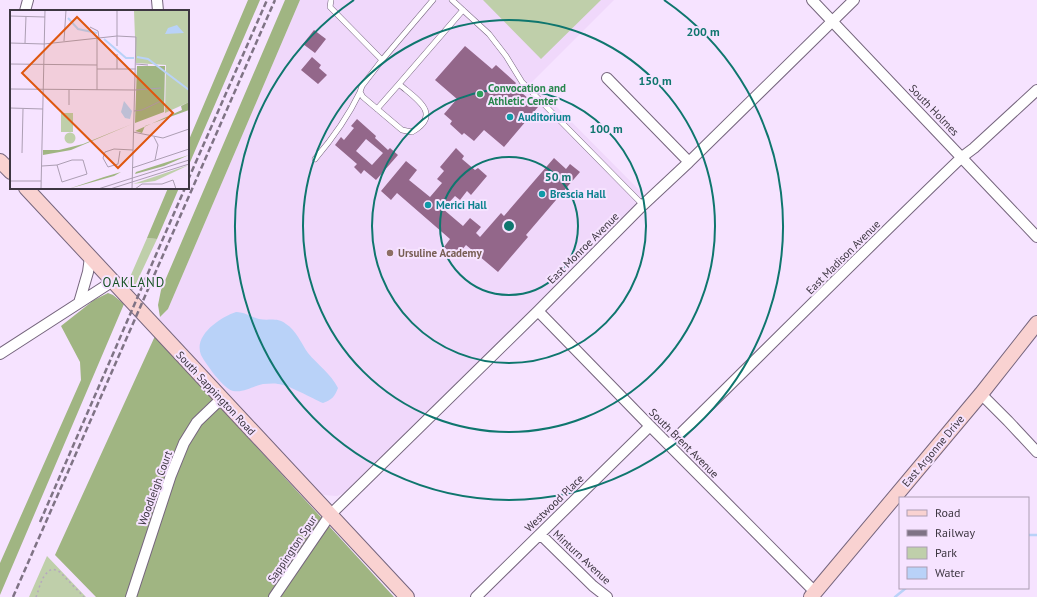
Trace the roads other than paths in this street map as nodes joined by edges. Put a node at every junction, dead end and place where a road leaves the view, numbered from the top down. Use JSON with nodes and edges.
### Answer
{"nodes":[{"id":1,"x":28,"y":0,"type":"edge"},
{"id":2,"x":157,"y":0,"type":"edge"},
{"id":3,"x":331,"y":0,"type":"edge"},
{"id":4,"x":433,"y":0,"type":"edge"},
{"id":5,"x":452,"y":0,"type":"edge"},
{"id":6,"x":812,"y":0,"type":"edge"},
{"id":7,"x":854,"y":0,"type":"edge"},
{"id":8,"x":25,"y":10,"type":"edge"},
{"id":9,"x":158,"y":10,"type":"edge"},
{"id":10,"x":463,"y":10,"type":"junction"},
{"id":11,"x":833,"y":21,"type":"junction"},
{"id":12,"x":382,"y":60,"type":"junction"},
{"id":13,"x":608,"y":78,"type":"dead end"},
{"id":14,"x":399,"y":84,"type":"junction"},
{"id":15,"x":1037,"y":90,"type":"edge"},
{"id":16,"x":360,"y":92,"type":"junction"},
{"id":17,"x":377,"y":109,"type":"junction"},
{"id":18,"x":962,"y":157,"type":"junction"},
{"id":19,"x":315,"y":159,"type":"dead end"},
{"id":20,"x":0,"y":161,"type":"edge"},
{"id":21,"x":689,"y":162,"type":"junction"},
{"id":22,"x":10,"y":171,"type":"edge"},
{"id":23,"x":27,"y":189,"type":"edge"},
{"id":24,"x":643,"y":205,"type":"junction"},
{"id":25,"x":1037,"y":237,"type":"edge"},
{"id":26,"x":90,"y":257,"type":"junction"},
{"id":27,"x":113,"y":281,"type":"junction"},
{"id":28,"x":79,"y":303,"type":"junction"},
{"id":29,"x":538,"y":311,"type":"junction"},
{"id":30,"x":1037,"y":323,"type":"edge"},
{"id":31,"x":0,"y":354,"type":"edge"},
{"id":32,"x":981,"y":394,"type":"junction"},
{"id":33,"x":222,"y":398,"type":"junction"},
{"id":34,"x":650,"y":426,"type":"junction"},
{"id":35,"x":669,"y":445,"type":"junction"},
{"id":36,"x":1037,"y":452,"type":"edge"},
{"id":37,"x":330,"y":514,"type":"junction"},
{"id":38,"x":540,"y":534,"type":"junction"},
{"id":39,"x":813,"y":594,"type":"edge"},
{"id":40,"x":131,"y":597,"type":"edge"},
{"id":41,"x":274,"y":597,"type":"edge"},
{"id":42,"x":407,"y":597,"type":"edge"},
{"id":43,"x":476,"y":597,"type":"edge"},
{"id":44,"x":607,"y":597,"type":"edge"}],
"edges":[{"from":1,"to":8,"type":"street"},
{"from":2,"to":9,"type":"street"},
{"from":3,"to":12,"type":"lane"},
{"from":4,"to":12,"type":"lane"},
{"from":5,"to":10,"type":"lane"},
{"from":6,"to":11,"type":"street","name":"South Holmes"},
{"from":7,"to":11,"type":"street","name":"East Monroe Avenue"},
{"from":10,"to":14,"type":"lane"},
{"from":10,"to":24,"type":"lane"},
{"from":11,"to":18,"type":"street","name":"South Holmes"},
{"from":11,"to":21,"type":"street","name":"East Monroe Avenue"},
{"from":12,"to":16,"type":"lane"},
{"from":13,"to":21,"type":"street"},
{"from":14,"to":17,"type":"lane"},
{"from":14,"to":17,"type":"lane"},
{"from":15,"to":18,"type":"street","name":"East Madison Avenue"},
{"from":16,"to":17,"type":"lane"},
{"from":16,"to":19,"type":"lane"},
{"from":18,"to":25,"type":"street","name":"South Holmes"},
{"from":18,"to":35,"type":"street","name":"East Madison Avenue"},
{"from":20,"to":22,"type":"street"},
{"from":21,"to":24,"type":"street","name":"East Monroe Avenue"},
{"from":23,"to":26,"type":"street","name":"South Sappington Road"},
{"from":24,"to":29,"type":"street","name":"East Monroe Avenue"},
{"from":26,"to":27,"type":"street","name":"South Sappington Road"},
{"from":26,"to":28,"type":"street"},
{"from":27,"to":28,"type":"street"},
{"from":27,"to":33,"type":"street","name":"South Sappington Road"},
{"from":28,"to":31,"type":"street"},
{"from":29,"to":34,"type":"street","name":"South Brent Avenue"},
{"from":29,"to":37,"type":"street","name":"East Monroe Avenue"},
{"from":30,"to":32,"type":"street","name":"East Argonne Drive"},
{"from":32,"to":36,"type":"street"},
{"from":32,"to":39,"type":"street","name":"East Argonne Drive"},
{"from":33,"to":37,"type":"street","name":"South Sappington Road"},
{"from":33,"to":40,"type":"street","name":"Woodleigh Court"},
{"from":34,"to":35,"type":"street","name":"South Brent Avenue"},
{"from":34,"to":38,"type":"street","name":"Westwood Place"},
{"from":35,"to":39,"type":"street","name":"South Brent Avenue"},
{"from":37,"to":41,"type":"street","name":"Sappington Spur"},
{"from":37,"to":42,"type":"street","name":"South Sappington Road"},
{"from":38,"to":43,"type":"street","name":"Westwood Place"},
{"from":38,"to":44,"type":"street","name":"Minturn Avenue"}]}
